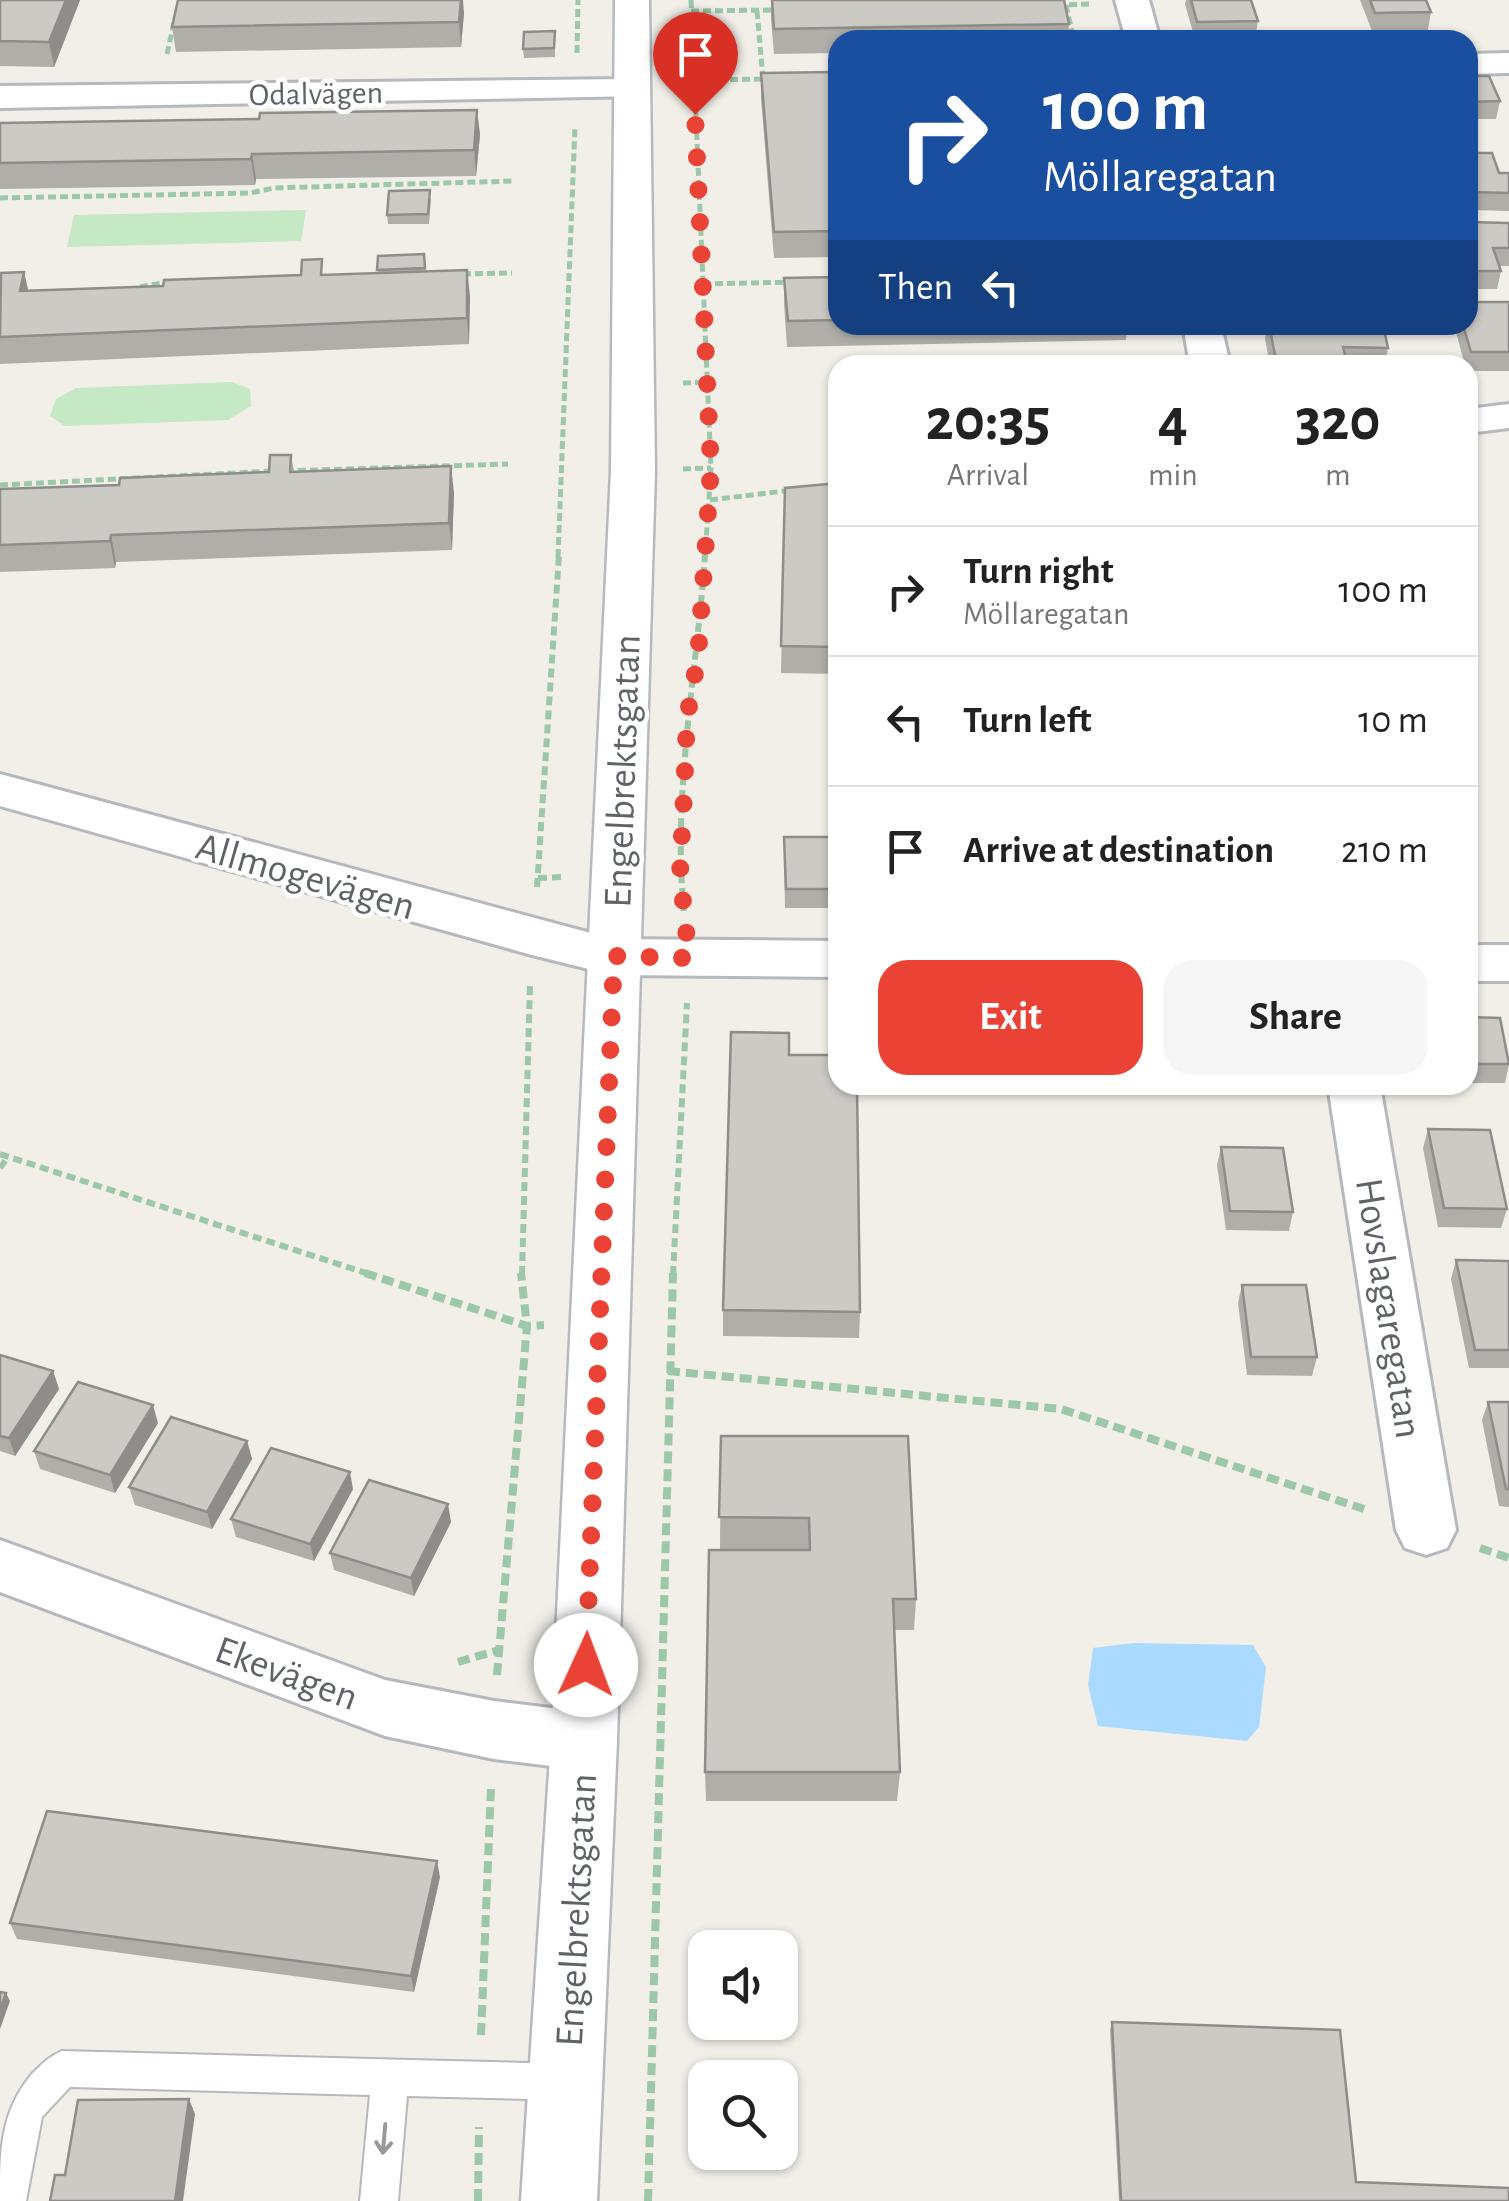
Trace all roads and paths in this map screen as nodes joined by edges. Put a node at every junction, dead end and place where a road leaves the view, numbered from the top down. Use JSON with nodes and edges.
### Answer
{"nodes":[{"id":1,"x":578,"y":0,"type":"edge"},
{"id":2,"x":632,"y":0,"type":"edge"},
{"id":3,"x":690,"y":0,"type":"edge"},
{"id":4,"x":1132,"y":2,"type":"edge"},
{"id":5,"x":1046,"y":5,"type":"edge"},
{"id":6,"x":1066,"y":5,"type":"junction"},
{"id":7,"x":757,"y":10,"type":"junction"},
{"id":8,"x":789,"y":10,"type":"edge"},
{"id":9,"x":691,"y":11,"type":"junction"},
{"id":10,"x":175,"y":16,"type":"edge"},
{"id":11,"x":1072,"y":30,"type":"edge"},
{"id":12,"x":1140,"y":30,"type":"edge"},
{"id":13,"x":1509,"y":63,"type":"edge"},
{"id":14,"x":1478,"y":64,"type":"edge"},
{"id":15,"x":763,"y":79,"type":"junction"},
{"id":16,"x":782,"y":79,"type":"edge"},
{"id":17,"x":694,"y":80,"type":"junction"},
{"id":18,"x":632,"y":89,"type":"junction"},
{"id":19,"x":576,"y":90,"type":"junction"},
{"id":20,"x":159,"y":95,"type":"junction"},
{"id":21,"x":0,"y":97,"type":"edge"},
{"id":22,"x":513,"y":181,"type":"dead end"},
{"id":23,"x":0,"y":198,"type":"edge"},
{"id":24,"x":512,"y":273,"type":"dead end"},
{"id":25,"x":461,"y":274,"type":"edge"},
{"id":26,"x":170,"y":282,"type":"edge"},
{"id":27,"x":799,"y":282,"type":"edge"},
{"id":28,"x":703,"y":284,"type":"junction"},
{"id":29,"x":135,"y":288,"type":"edge"},
{"id":30,"x":706,"y":382,"type":"junction"},
{"id":31,"x":672,"y":383,"type":"dead end"},
{"id":32,"x":1509,"y":416,"type":"edge"},
{"id":33,"x":1478,"y":420,"type":"edge"},
{"id":34,"x":508,"y":464,"type":"dead end"},
{"id":35,"x":0,"y":485,"type":"edge"},
{"id":36,"x":801,"y":489,"type":"edge"},
{"id":37,"x":710,"y":500,"type":"junction"},
{"id":38,"x":0,"y":790,"type":"edge"},
{"id":39,"x":532,"y":938,"type":"junction"},
{"id":40,"x":614,"y":956,"type":"junction"},
{"id":41,"x":689,"y":958,"type":"junction"},
{"id":42,"x":828,"y":959,"type":"edge"},
{"id":43,"x":1478,"y":963,"type":"edge"},
{"id":44,"x":1509,"y":963,"type":"edge"},
{"id":45,"x":1356,"y":1095,"type":"edge"},
{"id":46,"x":4,"y":1156,"type":"edge"},
{"id":47,"x":0,"y":1168,"type":"edge"},
{"id":48,"x":668,"y":1371,"type":"junction"},
{"id":49,"x":1426,"y":1530,"type":"junction"},
{"id":50,"x":1509,"y":1558,"type":"edge"},
{"id":51,"x":0,"y":1566,"type":"edge"},
{"id":52,"x":584,"y":1741,"type":"junction"},
{"id":53,"x":390,"y":2078,"type":"junction"},
{"id":54,"x":566,"y":2082,"type":"junction"},
{"id":55,"x":8,"y":2201,"type":"edge"},
{"id":56,"x":379,"y":2201,"type":"edge"},
{"id":57,"x":559,"y":2201,"type":"edge"},
{"id":58,"x":648,"y":2201,"type":"edge"}],
"edges":[{"from":1,"to":19,"type":"path"},
{"from":2,"to":18,"type":"main road","name":"Engelbrektsgatan"},
{"from":3,"to":9,"type":"path"},
{"from":4,"to":6,"type":"path"},
{"from":4,"to":12,"type":"street"},
{"from":5,"to":6,"type":"path"},
{"from":6,"to":11,"type":"path"},
{"from":7,"to":8,"type":"path"},
{"from":7,"to":9,"type":"path"},
{"from":7,"to":15,"type":"path"},
{"from":9,"to":17,"type":"path"},
{"from":10,"to":20,"type":"path"},
{"from":13,"to":14,"type":"street"},
{"from":15,"to":16,"type":"path"},
{"from":15,"to":17,"type":"path"},
{"from":17,"to":28,"type":"path"},
{"from":18,"to":19,"type":"street","name":"Odalvägen"},
{"from":18,"to":40,"type":"main road","name":"Engelbrektsgatan"},
{"from":19,"to":20,"type":"street","name":"Odalvägen"},
{"from":19,"to":39,"type":"path"},
{"from":20,"to":21,"type":"street","name":"Odalvägen"},
{"from":22,"to":23,"type":"path"},
{"from":24,"to":25,"type":"path"},
{"from":26,"to":29,"type":"path"},
{"from":27,"to":28,"type":"path"},
{"from":28,"to":30,"type":"path"},
{"from":30,"to":31,"type":"path"},
{"from":30,"to":37,"type":"path"},
{"from":32,"to":33,"type":"street"},
{"from":34,"to":35,"type":"path"},
{"from":36,"to":37,"type":"path"},
{"from":37,"to":41,"type":"path"},
{"from":38,"to":39,"type":"street","name":"Allmogevägen"},
{"from":39,"to":40,"type":"street","name":"Allmogevägen"},
{"from":39,"to":46,"type":"path"},
{"from":40,"to":41,"type":"street","name":"Allmogevägen"},
{"from":40,"to":52,"type":"main road","name":"Engelbrektsgatan"},
{"from":41,"to":42,"type":"street","name":"Allmogevägen"},
{"from":41,"to":48,"type":"path"},
{"from":43,"to":44,"type":"street"},
{"from":45,"to":49,"type":"street","name":"Hovslagaregatan"},
{"from":46,"to":47,"type":"path"},
{"from":48,"to":49,"type":"path"},
{"from":48,"to":58,"type":"path"},
{"from":49,"to":50,"type":"path"},
{"from":51,"to":52,"type":"street","name":"Ekevägen"},
{"from":52,"to":54,"type":"main road","name":"Engelbrektsgatan"},
{"from":53,"to":54,"type":"lane"},
{"from":53,"to":55,"type":"lane"},
{"from":53,"to":56,"type":"lane","one_way":true},
{"from":54,"to":57,"type":"main road","name":"Engelbrektsgatan"}]}
